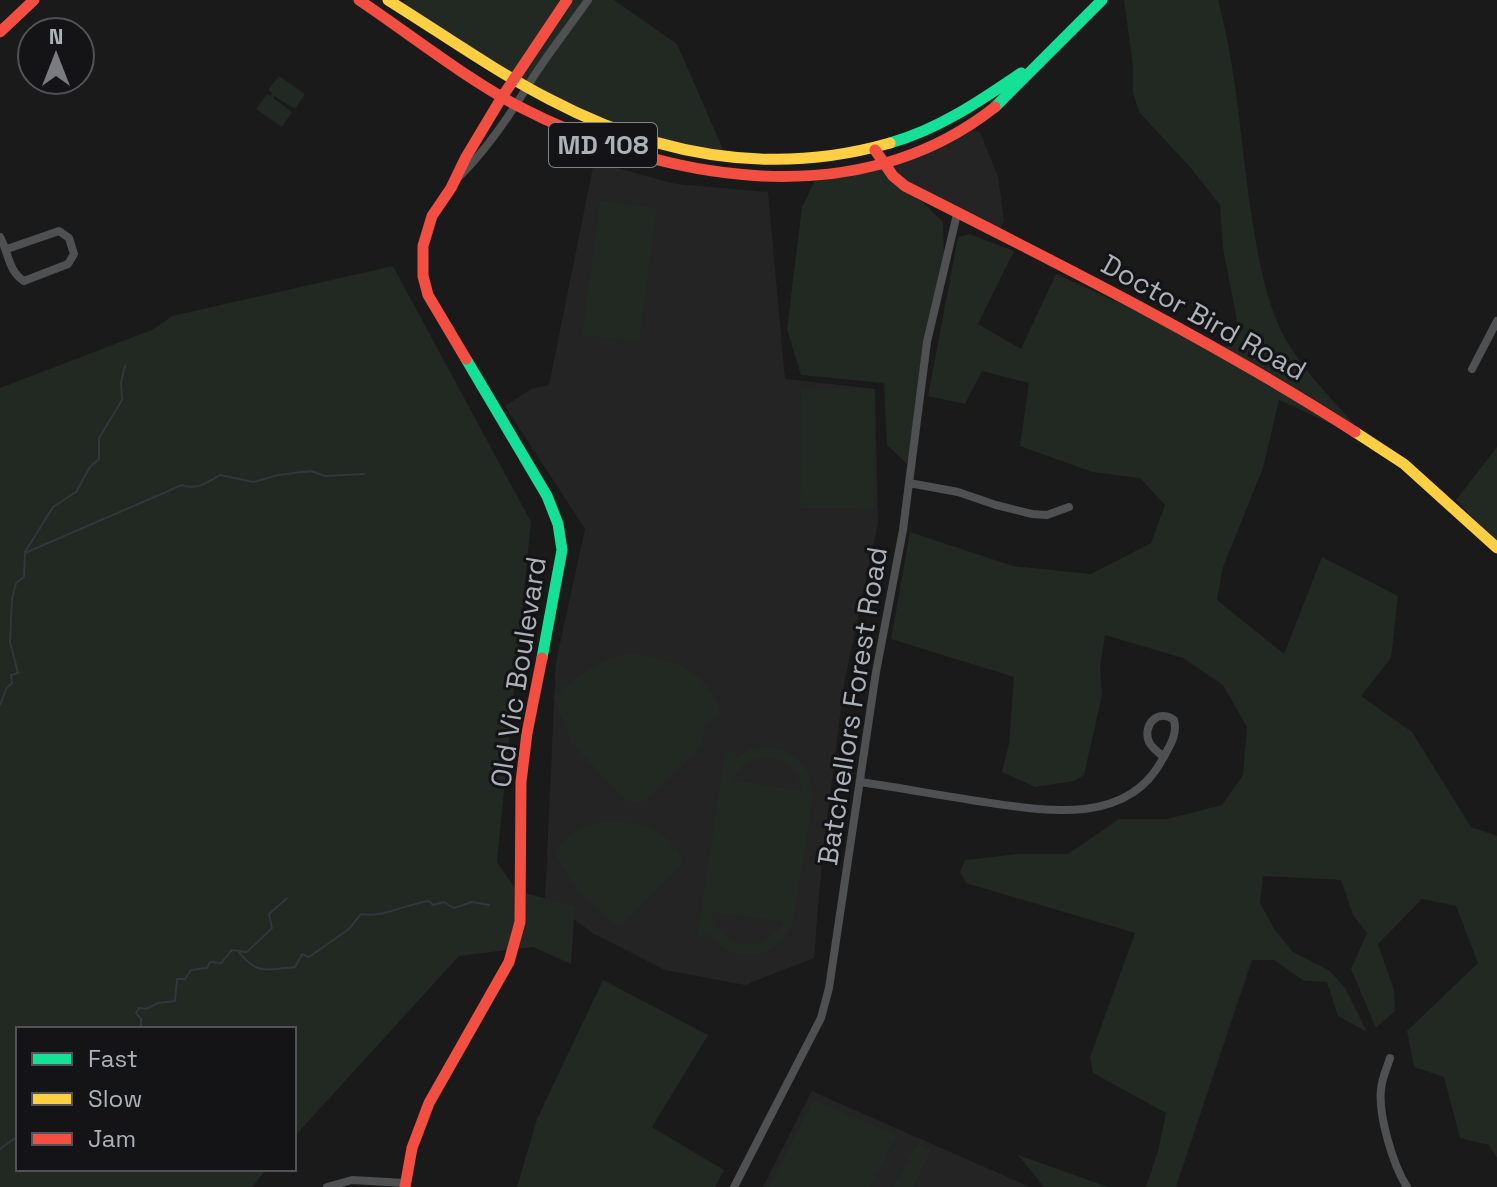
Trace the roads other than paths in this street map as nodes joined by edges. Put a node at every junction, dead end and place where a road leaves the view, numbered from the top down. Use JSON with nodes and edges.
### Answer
{"nodes":[{"id":1,"x":34,"y":0,"type":"edge"},
{"id":2,"x":359,"y":0,"type":"edge"},
{"id":3,"x":388,"y":0,"type":"edge"},
{"id":4,"x":567,"y":0,"type":"edge"},
{"id":5,"x":588,"y":0,"type":"edge"},
{"id":6,"x":1102,"y":0,"type":"edge"},
{"id":7,"x":0,"y":32,"type":"edge"},
{"id":8,"x":1052,"y":48,"type":"junction"},
{"id":9,"x":514,"y":78,"type":"junction"},
{"id":10,"x":528,"y":86,"type":"junction"},
{"id":11,"x":502,"y":97,"type":"junction"},
{"id":12,"x":517,"y":106,"type":"junction"},
{"id":13,"x":875,"y":150,"type":"junction"},
{"id":14,"x":883,"y":164,"type":"junction"},
{"id":15,"x":455,"y":181,"type":"junction"},
{"id":16,"x":957,"y":214,"type":"junction"},
{"id":17,"x":0,"y":237,"type":"edge"},
{"id":18,"x":7,"y":249,"type":"junction"},
{"id":19,"x":1497,"y":321,"type":"edge"},
{"id":20,"x":1472,"y":369,"type":"dead end"},
{"id":21,"x":909,"y":483,"type":"junction"},
{"id":22,"x":1069,"y":507,"type":"dead end"},
{"id":23,"x":1497,"y":548,"type":"edge"},
{"id":24,"x":1164,"y":757,"type":"junction"},
{"id":25,"x":861,"y":782,"type":"junction"},
{"id":26,"x":1390,"y":1058,"type":"dead end"},
{"id":27,"x":405,"y":1185,"type":"edge"},
{"id":28,"x":327,"y":1187,"type":"edge"},
{"id":29,"x":734,"y":1187,"type":"edge"},
{"id":30,"x":1407,"y":1187,"type":"edge"}],
"edges":[{"from":1,"to":7,"type":"main road"},
{"from":2,"to":11,"type":"main road","number":"MD 108"},
{"from":3,"to":9,"type":"main road","number":"MD 108"},
{"from":4,"to":9,"type":"main road","name":"Old Vic Boulevard"},
{"from":5,"to":10,"type":"street","name":"Old Vic Boulevard"},
{"from":6,"to":8,"type":"main road","number":"MD 108"},
{"from":8,"to":13,"type":"main road","number":"MD 108"},
{"from":8,"to":14,"type":"main road","number":"MD 108"},
{"from":9,"to":10,"type":"main road","number":"MD 108"},
{"from":9,"to":11,"type":"main road","name":"Old Vic Boulevard"},
{"from":10,"to":12,"type":"street","name":"Old Vic Boulevard"},
{"from":10,"to":13,"type":"main road","number":"MD 108"},
{"from":11,"to":12,"type":"main road","number":"MD 108"},
{"from":11,"to":15,"type":"main road","name":"Old Vic Boulevard"},
{"from":12,"to":14,"type":"main road","number":"MD 108"},
{"from":12,"to":15,"type":"street","name":"Old Vic Boulevard"},
{"from":13,"to":14,"type":"main road","name":"Doctor Bird Road"},
{"from":14,"to":16,"type":"main road","name":"Doctor Bird Road"},
{"from":15,"to":27,"type":"main road","name":"Old Vic Boulevard"},
{"from":16,"to":21,"type":"street","name":"Batchellors Forest Road"},
{"from":16,"to":23,"type":"main road","name":"Doctor Bird Road"},
{"from":17,"to":18,"type":"street"},
{"from":18,"to":18,"type":"street"},
{"from":19,"to":20,"type":"street"},
{"from":21,"to":22,"type":"street"},
{"from":21,"to":25,"type":"street","name":"Batchellors Forest Road"},
{"from":24,"to":24,"type":"street"},
{"from":24,"to":25,"type":"street"},
{"from":25,"to":29,"type":"street","name":"Batchellors Forest Road"},
{"from":26,"to":30,"type":"street"},
{"from":27,"to":28,"type":"street"}]}
